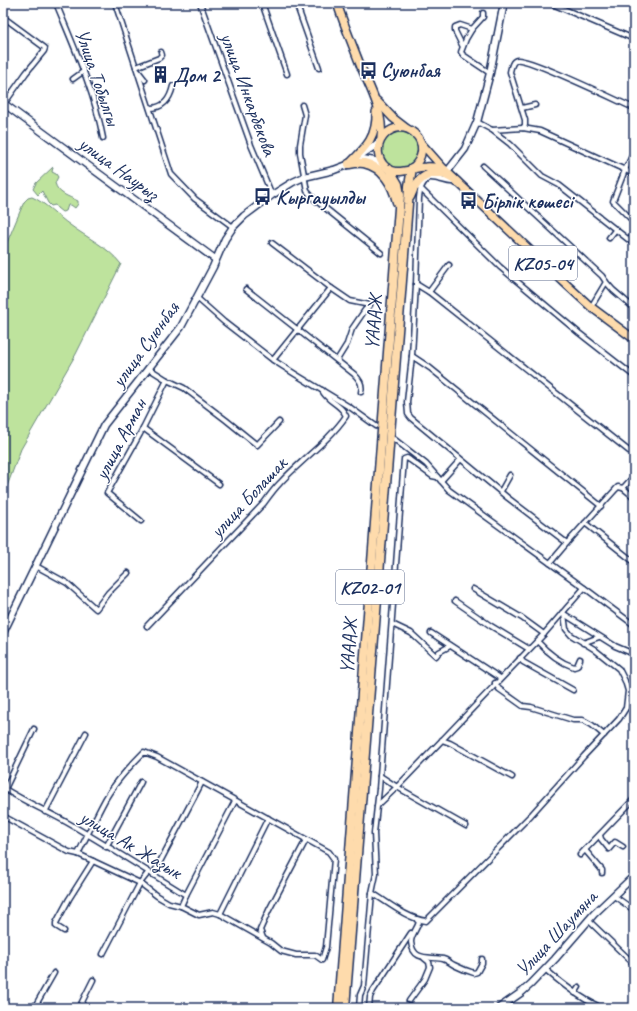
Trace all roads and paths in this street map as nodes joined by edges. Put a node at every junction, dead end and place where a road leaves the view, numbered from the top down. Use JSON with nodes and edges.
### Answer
{"nodes":[{"id":1,"x":56,"y":3,"type":"edge"},
{"id":2,"x":115,"y":3,"type":"edge"},
{"id":3,"x":200,"y":3,"type":"edge"},
{"id":4,"x":262,"y":3,"type":"edge"},
{"id":5,"x":296,"y":3,"type":"edge"},
{"id":6,"x":336,"y":3,"type":"edge"},
{"id":7,"x":504,"y":3,"type":"edge"},
{"id":8,"x":550,"y":3,"type":"edge"},
{"id":9,"x":483,"y":13,"type":"dead end"},
{"id":10,"x":3,"y":17,"type":"edge"},
{"id":11,"x":472,"y":29,"type":"junction"},
{"id":12,"x":634,"y":39,"type":"edge"},
{"id":13,"x":462,"y":46,"type":"junction"},
{"id":14,"x":161,"y":52,"type":"dead end"},
{"id":15,"x":136,"y":68,"type":"junction"},
{"id":16,"x":319,"y":68,"type":"dead end"},
{"id":17,"x":84,"y":71,"type":"junction"},
{"id":18,"x":490,"y":73,"type":"junction"},
{"id":19,"x":287,"y":74,"type":"dead end"},
{"id":20,"x":72,"y":79,"type":"dead end"},
{"id":21,"x":145,"y":80,"type":"dead end"},
{"id":22,"x":173,"y":86,"type":"dead end"},
{"id":23,"x":375,"y":98,"type":"junction"},
{"id":24,"x":3,"y":103,"type":"edge"},
{"id":25,"x":302,"y":105,"type":"dead end"},
{"id":26,"x":535,"y":105,"type":"dead end"},
{"id":27,"x":150,"y":108,"type":"junction"},
{"id":28,"x":522,"y":108,"type":"junction"},
{"id":29,"x":634,"y":108,"type":"edge"},
{"id":30,"x":477,"y":122,"type":"junction"},
{"id":31,"x":523,"y":128,"type":"junction"},
{"id":32,"x":410,"y":130,"type":"junction"},
{"id":33,"x":492,"y":130,"type":"junction"},
{"id":34,"x":103,"y":138,"type":"dead end"},
{"id":35,"x":381,"y":140,"type":"junction"},
{"id":36,"x":421,"y":143,"type":"junction"},
{"id":37,"x":634,"y":152,"type":"edge"},
{"id":38,"x":349,"y":164,"type":"junction"},
{"id":39,"x":483,"y":166,"type":"dead end"},
{"id":40,"x":387,"y":168,"type":"junction"},
{"id":41,"x":412,"y":168,"type":"junction"},
{"id":42,"x":443,"y":169,"type":"junction"},
{"id":43,"x":625,"y":170,"type":"junction"},
{"id":44,"x":634,"y":174,"type":"edge"},
{"id":45,"x":304,"y":177,"type":"junction"},
{"id":46,"x":457,"y":182,"type":"junction"},
{"id":47,"x":420,"y":188,"type":"junction"},
{"id":48,"x":272,"y":195,"type":"junction"},
{"id":49,"x":408,"y":204,"type":"junction"},
{"id":50,"x":398,"y":216,"type":"junction"},
{"id":51,"x":634,"y":222,"type":"edge"},
{"id":52,"x":233,"y":227,"type":"junction"},
{"id":53,"x":616,"y":229,"type":"junction"},
{"id":54,"x":609,"y":238,"type":"dead end"},
{"id":55,"x":272,"y":243,"type":"dead end"},
{"id":56,"x":634,"y":244,"type":"edge"},
{"id":57,"x":381,"y":252,"type":"dead end"},
{"id":58,"x":215,"y":259,"type":"junction"},
{"id":59,"x":449,"y":265,"type":"dead end"},
{"id":60,"x":606,"y":282,"type":"junction"},
{"id":61,"x":416,"y":284,"type":"junction"},
{"id":62,"x":331,"y":288,"type":"junction"},
{"id":63,"x":246,"y":289,"type":"dead end"},
{"id":64,"x":429,"y":292,"type":"junction"},
{"id":65,"x":197,"y":298,"type":"junction"},
{"id":66,"x":591,"y":307,"type":"junction"},
{"id":67,"x":634,"y":308,"type":"edge"},
{"id":68,"x":297,"y":329,"type":"junction"},
{"id":69,"x":634,"y":339,"type":"edge"},
{"id":70,"x":412,"y":356,"type":"junction"},
{"id":71,"x":273,"y":360,"type":"junction"},
{"id":72,"x":336,"y":360,"type":"junction"},
{"id":73,"x":148,"y":368,"type":"junction"},
{"id":74,"x":634,"y":376,"type":"edge"},
{"id":75,"x":167,"y":380,"type":"junction"},
{"id":76,"x":322,"y":390,"type":"junction"},
{"id":77,"x":361,"y":392,"type":"dead end"},
{"id":78,"x":279,"y":422,"type":"dead end"},
{"id":79,"x":376,"y":426,"type":"dead end"},
{"id":80,"x":143,"y":428,"type":"junction"},
{"id":81,"x":394,"y":439,"type":"dead end"},
{"id":82,"x":634,"y":456,"type":"edge"},
{"id":83,"x":460,"y":460,"type":"junction"},
{"id":84,"x":510,"y":476,"type":"dead end"},
{"id":85,"x":634,"y":476,"type":"edge"},
{"id":86,"x":437,"y":477,"type":"junction"},
{"id":87,"x":441,"y":481,"type":"junction"},
{"id":88,"x":219,"y":484,"type":"dead end"},
{"id":89,"x":623,"y":488,"type":"junction"},
{"id":90,"x":500,"y":492,"type":"junction"},
{"id":91,"x":634,"y":497,"type":"edge"},
{"id":92,"x":601,"y":506,"type":"junction"},
{"id":93,"x":141,"y":521,"type":"dead end"},
{"id":94,"x":585,"y":523,"type":"junction"},
{"id":95,"x":567,"y":543,"type":"junction"},
{"id":96,"x":634,"y":562,"type":"edge"},
{"id":97,"x":550,"y":563,"type":"junction"},
{"id":98,"x":36,"y":566,"type":"junction"},
{"id":99,"x":128,"y":573,"type":"dead end"},
{"id":100,"x":584,"y":588,"type":"junction"},
{"id":101,"x":473,"y":589,"type":"dead end"},
{"id":102,"x":455,"y":601,"type":"dead end"},
{"id":103,"x":563,"y":614,"type":"junction"},
{"id":104,"x":392,"y":624,"type":"junction"},
{"id":105,"x":147,"y":626,"type":"dead end"},
{"id":106,"x":634,"y":626,"type":"edge"},
{"id":107,"x":3,"y":633,"type":"edge"},
{"id":108,"x":430,"y":633,"type":"dead end"},
{"id":109,"x":544,"y":634,"type":"junction"},
{"id":110,"x":599,"y":637,"type":"junction"},
{"id":111,"x":537,"y":641,"type":"junction"},
{"id":112,"x":583,"y":643,"type":"junction"},
{"id":113,"x":450,"y":646,"type":"junction"},
{"id":114,"x":529,"y":649,"type":"junction"},
{"id":115,"x":634,"y":654,"type":"edge"},
{"id":116,"x":520,"y":658,"type":"junction"},
{"id":117,"x":580,"y":659,"type":"dead end"},
{"id":118,"x":500,"y":678,"type":"junction"},
{"id":119,"x":495,"y":683,"type":"junction"},
{"id":120,"x":634,"y":686,"type":"edge"},
{"id":121,"x":573,"y":690,"type":"dead end"},
{"id":122,"x":628,"y":696,"type":"junction"},
{"id":123,"x":34,"y":729,"type":"dead end"},
{"id":124,"x":86,"y":733,"type":"dead end"},
{"id":125,"x":604,"y":735,"type":"junction"},
{"id":126,"x":442,"y":740,"type":"junction"},
{"id":127,"x":380,"y":776,"type":"junction"},
{"id":128,"x":512,"y":777,"type":"dead end"},
{"id":129,"x":140,"y":782,"type":"dead end"},
{"id":130,"x":202,"y":782,"type":"junction"},
{"id":131,"x":397,"y":787,"type":"junction"},
{"id":132,"x":4,"y":789,"type":"edge"},
{"id":133,"x":634,"y":799,"type":"edge"},
{"id":134,"x":235,"y":801,"type":"junction"},
{"id":135,"x":377,"y":807,"type":"junction"},
{"id":136,"x":46,"y":812,"type":"junction"},
{"id":137,"x":3,"y":816,"type":"edge"},
{"id":138,"x":268,"y":818,"type":"junction"},
{"id":139,"x":466,"y":826,"type":"dead end"},
{"id":140,"x":600,"y":834,"type":"junction"},
{"id":141,"x":88,"y":835,"type":"junction"},
{"id":142,"x":306,"y":840,"type":"junction"},
{"id":143,"x":106,"y":847,"type":"junction"},
{"id":144,"x":623,"y":847,"type":"dead end"},
{"id":145,"x":584,"y":850,"type":"junction"},
{"id":146,"x":78,"y":854,"type":"junction"},
{"id":147,"x":580,"y":855,"type":"dead end"},
{"id":148,"x":93,"y":861,"type":"junction"},
{"id":149,"x":148,"y":873,"type":"junction"},
{"id":150,"x":602,"y":873,"type":"dead end"},
{"id":151,"x":153,"y":875,"type":"junction"},
{"id":152,"x":634,"y":876,"type":"edge"},
{"id":153,"x":140,"y":883,"type":"junction"},
{"id":154,"x":372,"y":893,"type":"junction"},
{"id":155,"x":186,"y":895,"type":"junction"},
{"id":156,"x":614,"y":896,"type":"junction"},
{"id":157,"x":181,"y":906,"type":"junction"},
{"id":158,"x":634,"y":910,"type":"edge"},
{"id":159,"x":220,"y":914,"type":"junction"},
{"id":160,"x":417,"y":920,"type":"junction"},
{"id":161,"x":588,"y":920,"type":"junction"},
{"id":162,"x":416,"y":929,"type":"junction"},
{"id":163,"x":64,"y":931,"type":"dead end"},
{"id":164,"x":264,"y":938,"type":"junction"},
{"id":165,"x":103,"y":954,"type":"dead end"},
{"id":166,"x":424,"y":958,"type":"junction"},
{"id":167,"x":482,"y":959,"type":"dead end"},
{"id":168,"x":634,"y":964,"type":"edge"},
{"id":169,"x":545,"y":970,"type":"junction"},
{"id":170,"x":54,"y":973,"type":"dead end"},
{"id":171,"x":93,"y":980,"type":"dead end"},
{"id":172,"x":579,"y":987,"type":"dead end"},
{"id":173,"x":575,"y":993,"type":"junction"},
{"id":174,"x":409,"y":1001,"type":"dead end"},
{"id":175,"x":34,"y":1008,"type":"edge"},
{"id":176,"x":79,"y":1008,"type":"edge"},
{"id":177,"x":338,"y":1008,"type":"edge"},
{"id":178,"x":345,"y":1008,"type":"edge"},
{"id":179,"x":359,"y":1008,"type":"edge"},
{"id":180,"x":369,"y":1008,"type":"edge"},
{"id":181,"x":499,"y":1008,"type":"edge"},
{"id":182,"x":613,"y":1008,"type":"edge"}],
"edges":[{"from":1,"to":17,"type":"street","name":"Улица Тобылгы"},
{"from":2,"to":15,"type":"street"},
{"from":3,"to":48,"type":"street","name":"улица Инкарбекова"},
{"from":4,"to":19,"type":"street"},
{"from":5,"to":16,"type":"street"},
{"from":6,"to":23,"type":"main road","number":"KZ05-04"},
{"from":7,"to":18,"type":"main road"},
{"from":8,"to":12,"type":"street"},
{"from":9,"to":11,"type":"street"},
{"from":10,"to":24,"type":"street"},
{"from":11,"to":13,"type":"street"},
{"from":11,"to":13,"type":"street"},
{"from":13,"to":18,"type":"street"},
{"from":14,"to":15,"type":"street"},
{"from":15,"to":21,"type":"street"},
{"from":15,"to":27,"type":"street"},
{"from":17,"to":20,"type":"street"},
{"from":17,"to":34,"type":"street","name":"Улица Тобылгы"},
{"from":18,"to":30,"type":"main road"},
{"from":22,"to":27,"type":"street"},
{"from":23,"to":32,"type":"main road","number":"KZ05-04"},
{"from":23,"to":35,"type":"main road","number":"KZ05-04"},
{"from":23,"to":38,"type":"main road"},
{"from":24,"to":58,"type":"main road","name":"улица Наурыз"},
{"from":25,"to":45,"type":"street"},
{"from":26,"to":28,"type":"street"},
{"from":27,"to":52,"type":"street"},
{"from":28,"to":29,"type":"street"},
{"from":28,"to":31,"type":"street"},
{"from":30,"to":33,"type":"street"},
{"from":30,"to":42,"type":"main road"},
{"from":31,"to":33,"type":"street"},
{"from":31,"to":43,"type":"street"},
{"from":32,"to":35,"type":"main road"},
{"from":32,"to":36,"type":"main road","number":"KZ05-04"},
{"from":33,"to":53,"type":"street"},
{"from":35,"to":38,"type":"main road"},
{"from":35,"to":40,"type":"main road","number":"KZ05-04"},
{"from":36,"to":41,"type":"main road"},
{"from":36,"to":42,"type":"main road","number":"KZ05-04"},
{"from":37,"to":43,"type":"street"},
{"from":38,"to":40,"type":"main road","name":"улица Суюнбая"},
{"from":38,"to":45,"type":"main road","name":"улица Суюнбая"},
{"from":38,"to":50,"type":"highway"},
{"from":39,"to":60,"type":"street"},
{"from":40,"to":41,"type":"main road"},
{"from":40,"to":50,"type":"highway","name":"ҮАААЖ","number":"KZ02-01"},
{"from":41,"to":42,"type":"main road"},
{"from":41,"to":49,"type":"highway","name":"ҮАААЖ","number":"KZ02-01"},
{"from":42,"to":46,"type":"main road","number":"KZ05-04"},
{"from":43,"to":44,"type":"street"},
{"from":43,"to":51,"type":"street"},
{"from":45,"to":48,"type":"main road","name":"улица Суюнбая"},
{"from":45,"to":57,"type":"street"},
{"from":46,"to":47,"type":"street"},
{"from":46,"to":49,"type":"highway"},
{"from":46,"to":66,"type":"main road","number":"KZ05-04"},
{"from":47,"to":61,"type":"street"},
{"from":47,"to":74,"type":"street"},
{"from":48,"to":52,"type":"main road","name":"улица Суюнбая"},
{"from":49,"to":178,"type":"highway","name":"ҮАААЖ","number":"KZ02-01"},
{"from":50,"to":177,"type":"highway","name":"ҮАААЖ","number":"KZ02-01"},
{"from":52,"to":58,"type":"main road","name":"улица Суюнбая"},
{"from":53,"to":54,"type":"street"},
{"from":53,"to":56,"type":"street"},
{"from":55,"to":62,"type":"street"},
{"from":58,"to":65,"type":"main road","name":"улица Суюнбая"},
{"from":59,"to":64,"type":"street"},
{"from":60,"to":66,"type":"street"},
{"from":60,"to":67,"type":"street"},
{"from":61,"to":64,"type":"street"},
{"from":61,"to":70,"type":"street"},
{"from":62,"to":68,"type":"street"},
{"from":62,"to":72,"type":"street"},
{"from":63,"to":68,"type":"street"},
{"from":64,"to":82,"type":"street"},
{"from":65,"to":71,"type":"street"},
{"from":65,"to":73,"type":"main road","name":"улица Суюнбая"},
{"from":66,"to":69,"type":"main road","number":"KZ05-04"},
{"from":68,"to":71,"type":"street"},
{"from":68,"to":72,"type":"street"},
{"from":70,"to":83,"type":"street"},
{"from":70,"to":92,"type":"street"},
{"from":71,"to":76,"type":"street"},
{"from":72,"to":77,"type":"street"},
{"from":73,"to":75,"type":"street"},
{"from":73,"to":98,"type":"main road","name":"улица Суюнбая"},
{"from":75,"to":78,"type":"street"},
{"from":75,"to":80,"type":"street","name":"улица Арман"},
{"from":76,"to":79,"type":"street"},
{"from":76,"to":105,"type":"street","name":"улица Болашак"},
{"from":80,"to":88,"type":"street"},
{"from":80,"to":93,"type":"street","name":"улица Арман"},
{"from":81,"to":86,"type":"street"},
{"from":83,"to":87,"type":"street"},
{"from":83,"to":90,"type":"street"},
{"from":84,"to":90,"type":"street"},
{"from":85,"to":89,"type":"street"},
{"from":86,"to":87,"type":"street"},
{"from":86,"to":104,"type":"street"},
{"from":87,"to":97,"type":"street"},
{"from":89,"to":91,"type":"street"},
{"from":89,"to":92,"type":"street"},
{"from":90,"to":95,"type":"street"},
{"from":92,"to":94,"type":"street"},
{"from":94,"to":95,"type":"street"},
{"from":94,"to":96,"type":"street"},
{"from":95,"to":97,"type":"street"},
{"from":97,"to":100,"type":"street"},
{"from":98,"to":99,"type":"street"},
{"from":98,"to":107,"type":"main road","name":"улица Суюнбая"},
{"from":100,"to":103,"type":"street"},
{"from":100,"to":106,"type":"street"},
{"from":101,"to":109,"type":"street"},
{"from":102,"to":114,"type":"street"},
{"from":103,"to":109,"type":"street"},
{"from":103,"to":110,"type":"street"},
{"from":103,"to":112,"type":"street"},
{"from":104,"to":113,"type":"street"},
{"from":104,"to":127,"type":"street"},
{"from":108,"to":113,"type":"street"},
{"from":109,"to":111,"type":"street"},
{"from":110,"to":112,"type":"street"},
{"from":110,"to":115,"type":"street"},
{"from":111,"to":114,"type":"street"},
{"from":111,"to":117,"type":"street"},
{"from":112,"to":122,"type":"street"},
{"from":113,"to":118,"type":"street"},
{"from":114,"to":116,"type":"street"},
{"from":116,"to":118,"type":"street"},
{"from":116,"to":121,"type":"street"},
{"from":118,"to":119,"type":"street"},
{"from":119,"to":125,"type":"street"},
{"from":119,"to":126,"type":"street"},
{"from":120,"to":122,"type":"street"},
{"from":122,"to":125,"type":"street"},
{"from":123,"to":132,"type":"street"},
{"from":124,"to":136,"type":"street"},
{"from":125,"to":160,"type":"street"},
{"from":126,"to":128,"type":"street"},
{"from":126,"to":131,"type":"street"},
{"from":127,"to":131,"type":"street"},
{"from":127,"to":135,"type":"street"},
{"from":129,"to":143,"type":"street"},
{"from":130,"to":134,"type":"street"},
{"from":130,"to":141,"type":"street"},
{"from":130,"to":151,"type":"street"},
{"from":131,"to":135,"type":"street"},
{"from":131,"to":139,"type":"street"},
{"from":132,"to":136,"type":"street","name":"улица Ак Жазык"},
{"from":133,"to":140,"type":"street"},
{"from":134,"to":138,"type":"street"},
{"from":134,"to":155,"type":"street"},
{"from":135,"to":154,"type":"street"},
{"from":136,"to":141,"type":"street","name":"улица Ак Жазык"},
{"from":137,"to":146,"type":"street","name":"улица Ак Жазык"},
{"from":138,"to":142,"type":"street"},
{"from":138,"to":159,"type":"street"},
{"from":140,"to":144,"type":"street"},
{"from":140,"to":145,"type":"street"},
{"from":141,"to":143,"type":"street","name":"улица Ак Жазык"},
{"from":141,"to":146,"type":"street"},
{"from":142,"to":164,"type":"street"},
{"from":142,"to":164,"type":"street"},
{"from":143,"to":149,"type":"street","name":"улица Ак Жазык"},
{"from":145,"to":147,"type":"street"},
{"from":145,"to":150,"type":"street"},
{"from":146,"to":148,"type":"street","name":"улица Ак Жазык"},
{"from":148,"to":153,"type":"street","name":"улица Ак Жазык"},
{"from":148,"to":163,"type":"street"},
{"from":149,"to":151,"type":"street","name":"улица Ак Жазык"},
{"from":149,"to":153,"type":"street"},
{"from":151,"to":155,"type":"street","name":"улица Ак Жазык"},
{"from":152,"to":156,"type":"main road","name":"Улица Шаумяна"},
{"from":153,"to":157,"type":"street","name":"улица Ак Жазык"},
{"from":153,"to":165,"type":"street"},
{"from":154,"to":160,"type":"street"},
{"from":154,"to":179,"type":"street"},
{"from":155,"to":157,"type":"street","name":"улица Ак Жазык"},
{"from":156,"to":158,"type":"street"},
{"from":156,"to":161,"type":"main road","name":"Улица Шаумяна"},
{"from":157,"to":159,"type":"street","name":"улица Ак Жазык"},
{"from":159,"to":164,"type":"street"},
{"from":160,"to":162,"type":"street"},
{"from":161,"to":168,"type":"street"},
{"from":161,"to":169,"type":"main road","name":"Улица Шаумяна"},
{"from":162,"to":166,"type":"street"},
{"from":162,"to":180,"type":"street"},
{"from":166,"to":167,"type":"street"},
{"from":166,"to":174,"type":"street"},
{"from":169,"to":173,"type":"street"},
{"from":169,"to":181,"type":"main road","name":"Улица Шаумяна"},
{"from":170,"to":175,"type":"street"},
{"from":171,"to":176,"type":"street"},
{"from":172,"to":173,"type":"street"},
{"from":173,"to":182,"type":"street"}]}
